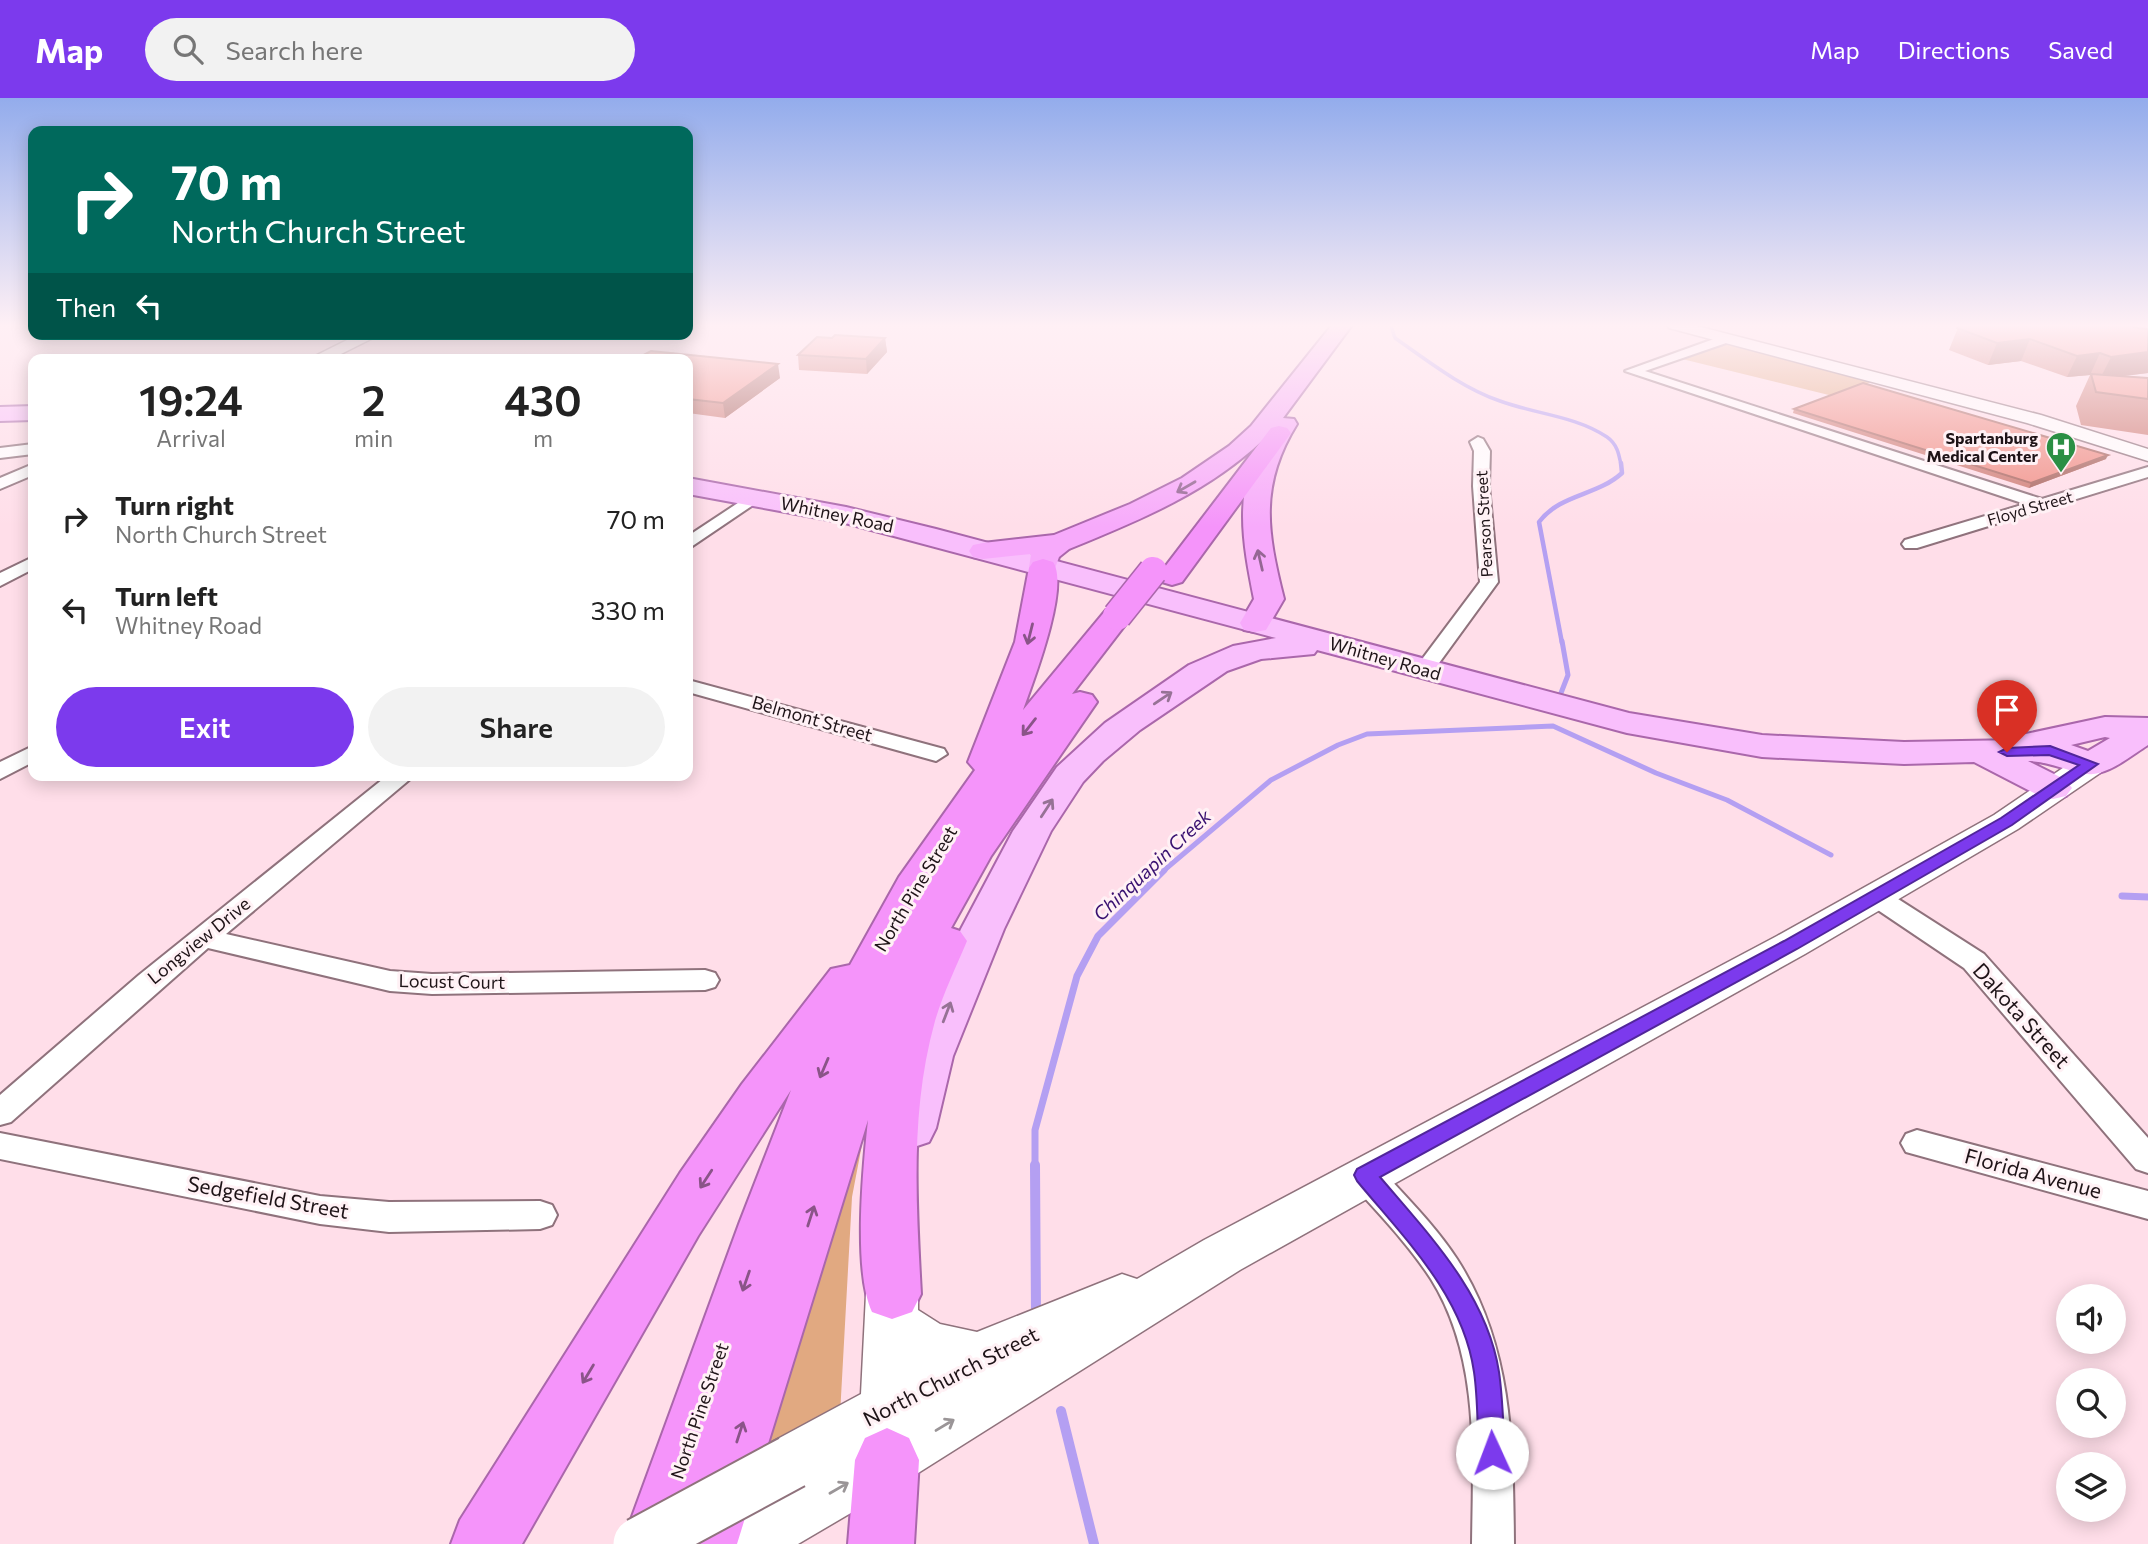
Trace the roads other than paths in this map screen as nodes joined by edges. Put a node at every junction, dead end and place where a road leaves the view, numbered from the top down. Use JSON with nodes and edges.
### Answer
{"nodes":[{"id":1,"x":1296,"y":392,"type":"edge"},
{"id":2,"x":1303,"y":392,"type":"edge"},
{"id":3,"x":1700,"y":392,"type":"edge"},
{"id":4,"x":1929,"y":392,"type":"edge"},
{"id":5,"x":28,"y":413,"type":"edge"},
{"id":6,"x":0,"y":414,"type":"edge"},
{"id":7,"x":1269,"y":432,"type":"junction"},
{"id":8,"x":1478,"y":442,"type":"dead end"},
{"id":9,"x":28,"y":450,"type":"edge"},
{"id":10,"x":0,"y":453,"type":"edge"},
{"id":11,"x":2148,"y":456,"type":"edge"},
{"id":12,"x":28,"y":471,"type":"edge"},
{"id":13,"x":2148,"y":472,"type":"edge"},
{"id":14,"x":0,"y":484,"type":"edge"},
{"id":15,"x":693,"y":487,"type":"edge"},
{"id":16,"x":753,"y":498,"type":"junction"},
{"id":17,"x":2041,"y":504,"type":"junction"},
{"id":18,"x":693,"y":540,"type":"edge"},
{"id":19,"x":1911,"y":544,"type":"dead end"},
{"id":20,"x":1051,"y":555,"type":"junction"},
{"id":21,"x":28,"y":565,"type":"edge"},
{"id":22,"x":0,"y":580,"type":"edge"},
{"id":23,"x":1128,"y":618,"type":"junction"},
{"id":24,"x":1245,"y":637,"type":"junction"},
{"id":25,"x":1424,"y":670,"type":"junction"},
{"id":26,"x":693,"y":687,"type":"edge"},
{"id":27,"x":2148,"y":729,"type":"edge"},
{"id":28,"x":1987,"y":753,"type":"junction"},
{"id":29,"x":936,"y":754,"type":"dead end"},
{"id":30,"x":28,"y":756,"type":"edge"},
{"id":31,"x":2091,"y":764,"type":"junction"},
{"id":32,"x":0,"y":772,"type":"edge"},
{"id":33,"x":396,"y":781,"type":"edge"},
{"id":34,"x":2053,"y":788,"type":"junction"},
{"id":35,"x":973,"y":797,"type":"junction"},
{"id":36,"x":960,"y":877,"type":"junction"},
{"id":37,"x":1874,"y":896,"type":"junction"},
{"id":38,"x":896,"y":918,"type":"junction"},
{"id":39,"x":204,"y":938,"type":"junction"},
{"id":40,"x":705,"y":980,"type":"dead end"},
{"id":41,"x":0,"y":1113,"type":"edge"},
{"id":42,"x":1917,"y":1143,"type":"dead end"},
{"id":43,"x":0,"y":1146,"type":"edge"},
{"id":44,"x":2148,"y":1160,"type":"edge"},
{"id":45,"x":1365,"y":1175,"type":"junction"},
{"id":46,"x":2148,"y":1205,"type":"edge"},
{"id":47,"x":540,"y":1215,"type":"dead end"},
{"id":48,"x":1222,"y":1255,"type":"junction"},
{"id":49,"x":892,"y":1308,"type":"junction"},
{"id":50,"x":981,"y":1358,"type":"junction"},
{"id":51,"x":887,"y":1435,"type":"junction"},
{"id":52,"x":504,"y":1527,"type":"edge"},
{"id":53,"x":685,"y":1539,"type":"edge"},
{"id":54,"x":881,"y":1544,"type":"edge"},
{"id":55,"x":1493,"y":1544,"type":"edge"}],
"edges":[{"from":1,"to":7,"type":"highway","name":"North Pine Street"},
{"from":2,"to":7,"type":"highway","name":"North Pine Street"},
{"from":3,"to":17,"type":"street"},
{"from":4,"to":11,"type":"street"},
{"from":5,"to":6,"type":"main road"},
{"from":7,"to":20,"type":"highway","one_way":true},
{"from":7,"to":23,"type":"highway","name":"North Pine Street"},
{"from":24,"to":7,"type":"highway","one_way":true},
{"from":8,"to":25,"type":"street","name":"Pearson Street"},
{"from":9,"to":10,"type":"street"},
{"from":12,"to":14,"type":"street"},
{"from":13,"to":17,"type":"street","name":"Floyd Street"},
{"from":15,"to":16,"type":"main road","name":"Whitney Road"},
{"from":16,"to":18,"type":"street"},
{"from":16,"to":20,"type":"main road","name":"Whitney Road"},
{"from":17,"to":19,"type":"street","name":"Floyd Street"},
{"from":20,"to":24,"type":"main road","name":"Whitney Road"},
{"from":20,"to":35,"type":"highway","one_way":true},
{"from":21,"to":22,"type":"street"},
{"from":23,"to":35,"type":"highway","name":"North Pine Street","one_way":true},
{"from":23,"to":36,"type":"highway","name":"North Pine Street"},
{"from":24,"to":25,"type":"main road","name":"Whitney Road"},
{"from":49,"to":24,"type":"main road","one_way":true},
{"from":25,"to":28,"type":"main road","name":"Whitney Road"},
{"from":26,"to":29,"type":"street","name":"Belmont Street"},
{"from":27,"to":28,"type":"main road"},
{"from":27,"to":31,"type":"main road","name":"North Church Street"},
{"from":28,"to":31,"type":"main road","name":"Whitney Road"},
{"from":28,"to":34,"type":"main road"},
{"from":30,"to":32,"type":"street"},
{"from":31,"to":34,"type":"main road","name":"North Church Street"},
{"from":33,"to":39,"type":"street","name":"Longview Drive"},
{"from":34,"to":37,"type":"main road","name":"North Church Street"},
{"from":35,"to":38,"type":"highway","name":"North Pine Street"},
{"from":36,"to":49,"type":"highway"},
{"from":53,"to":36,"type":"highway","name":"North Pine Street","one_way":true},
{"from":37,"to":44,"type":"street","name":"Dakota Street"},
{"from":37,"to":45,"type":"main road","name":"North Church Street"},
{"from":38,"to":52,"type":"highway","one_way":true},
{"from":38,"to":53,"type":"highway","name":"North Pine Street","one_way":true},
{"from":39,"to":40,"type":"street","name":"Locust Court"},
{"from":39,"to":41,"type":"street","name":"Longview Drive"},
{"from":42,"to":46,"type":"street","name":"Florida Avenue"},
{"from":43,"to":47,"type":"street","name":"Sedgefield Street"},
{"from":45,"to":48,"type":"main road","name":"North Church Street"},
{"from":45,"to":55,"type":"street"},
{"from":48,"to":50,"type":"main road","name":"North Church Street"},
{"from":51,"to":48,"type":"main road","name":"North Church Street","one_way":true},
{"from":49,"to":50,"type":"main road"},
{"from":49,"to":51,"type":"main road"},
{"from":50,"to":51,"type":"main road","name":"North Church Street"},
{"from":51,"to":53,"type":"main road","name":"North Church Street"},
{"from":51,"to":54,"type":"highway"}]}
